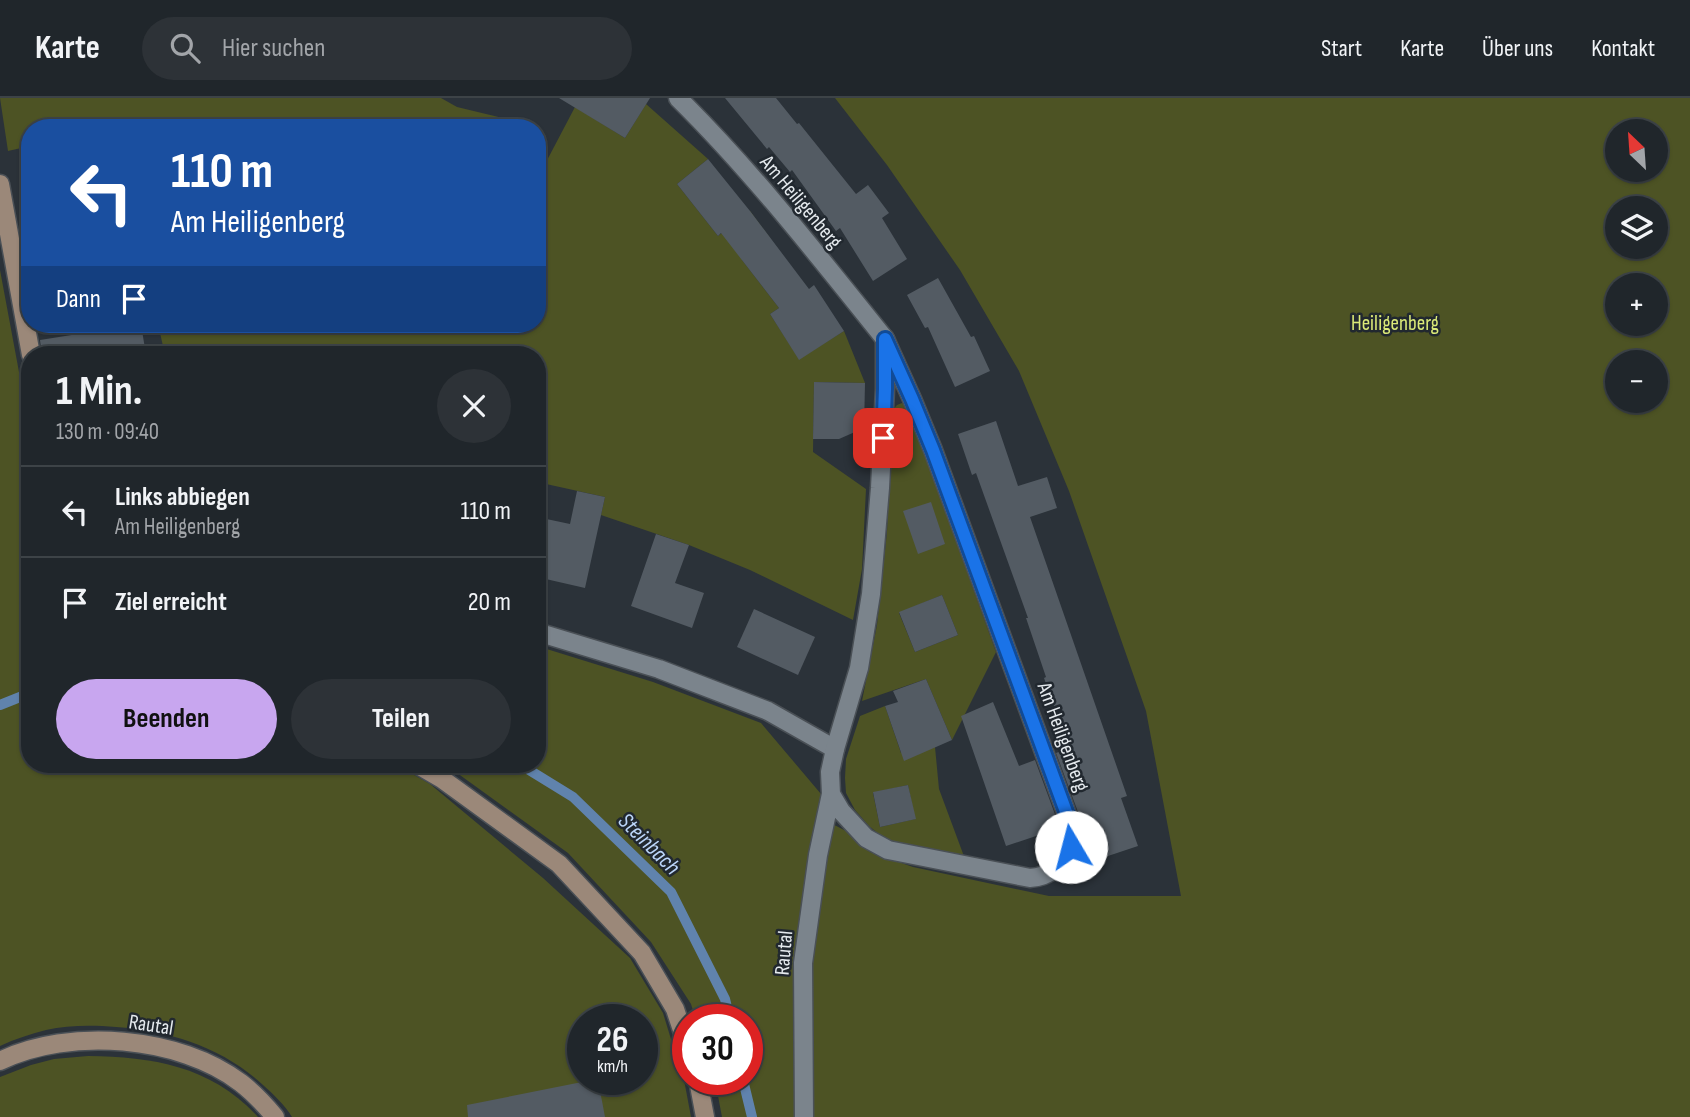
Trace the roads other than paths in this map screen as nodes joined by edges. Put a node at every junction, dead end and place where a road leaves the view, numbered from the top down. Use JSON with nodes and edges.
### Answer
{"nodes":[{"id":1,"x":678,"y":98,"type":"edge"},
{"id":2,"x":0,"y":184,"type":"edge"},
{"id":3,"x":21,"y":296,"type":"edge"},
{"id":4,"x":885,"y":339,"type":"junction"},
{"id":5,"x":546,"y":635,"type":"edge"},
{"id":6,"x":835,"y":749,"type":"junction"},
{"id":7,"x":432,"y":773,"type":"edge"},
{"id":8,"x":831,"y":794,"type":"junction"},
{"id":9,"x":672,"y":1004,"type":"edge"},
{"id":10,"x":0,"y":1061,"type":"edge"},
{"id":11,"x":701,"y":1095,"type":"edge"},
{"id":12,"x":275,"y":1117,"type":"edge"},
{"id":13,"x":705,"y":1117,"type":"edge"},
{"id":14,"x":804,"y":1117,"type":"edge"}],
"edges":[{"from":1,"to":4,"type":"street","name":"Am Heiligenberg"},
{"from":2,"to":3,"type":"street"},
{"from":4,"to":6,"type":"street"},
{"from":4,"to":8,"type":"street","name":"Am Heiligenberg"},
{"from":5,"to":6,"type":"street"},
{"from":6,"to":8,"type":"street"},
{"from":7,"to":9,"type":"street"},
{"from":8,"to":14,"type":"street","name":"Rautal"},
{"from":10,"to":12,"type":"street","name":"Rautal"},
{"from":11,"to":13,"type":"street"}]}
